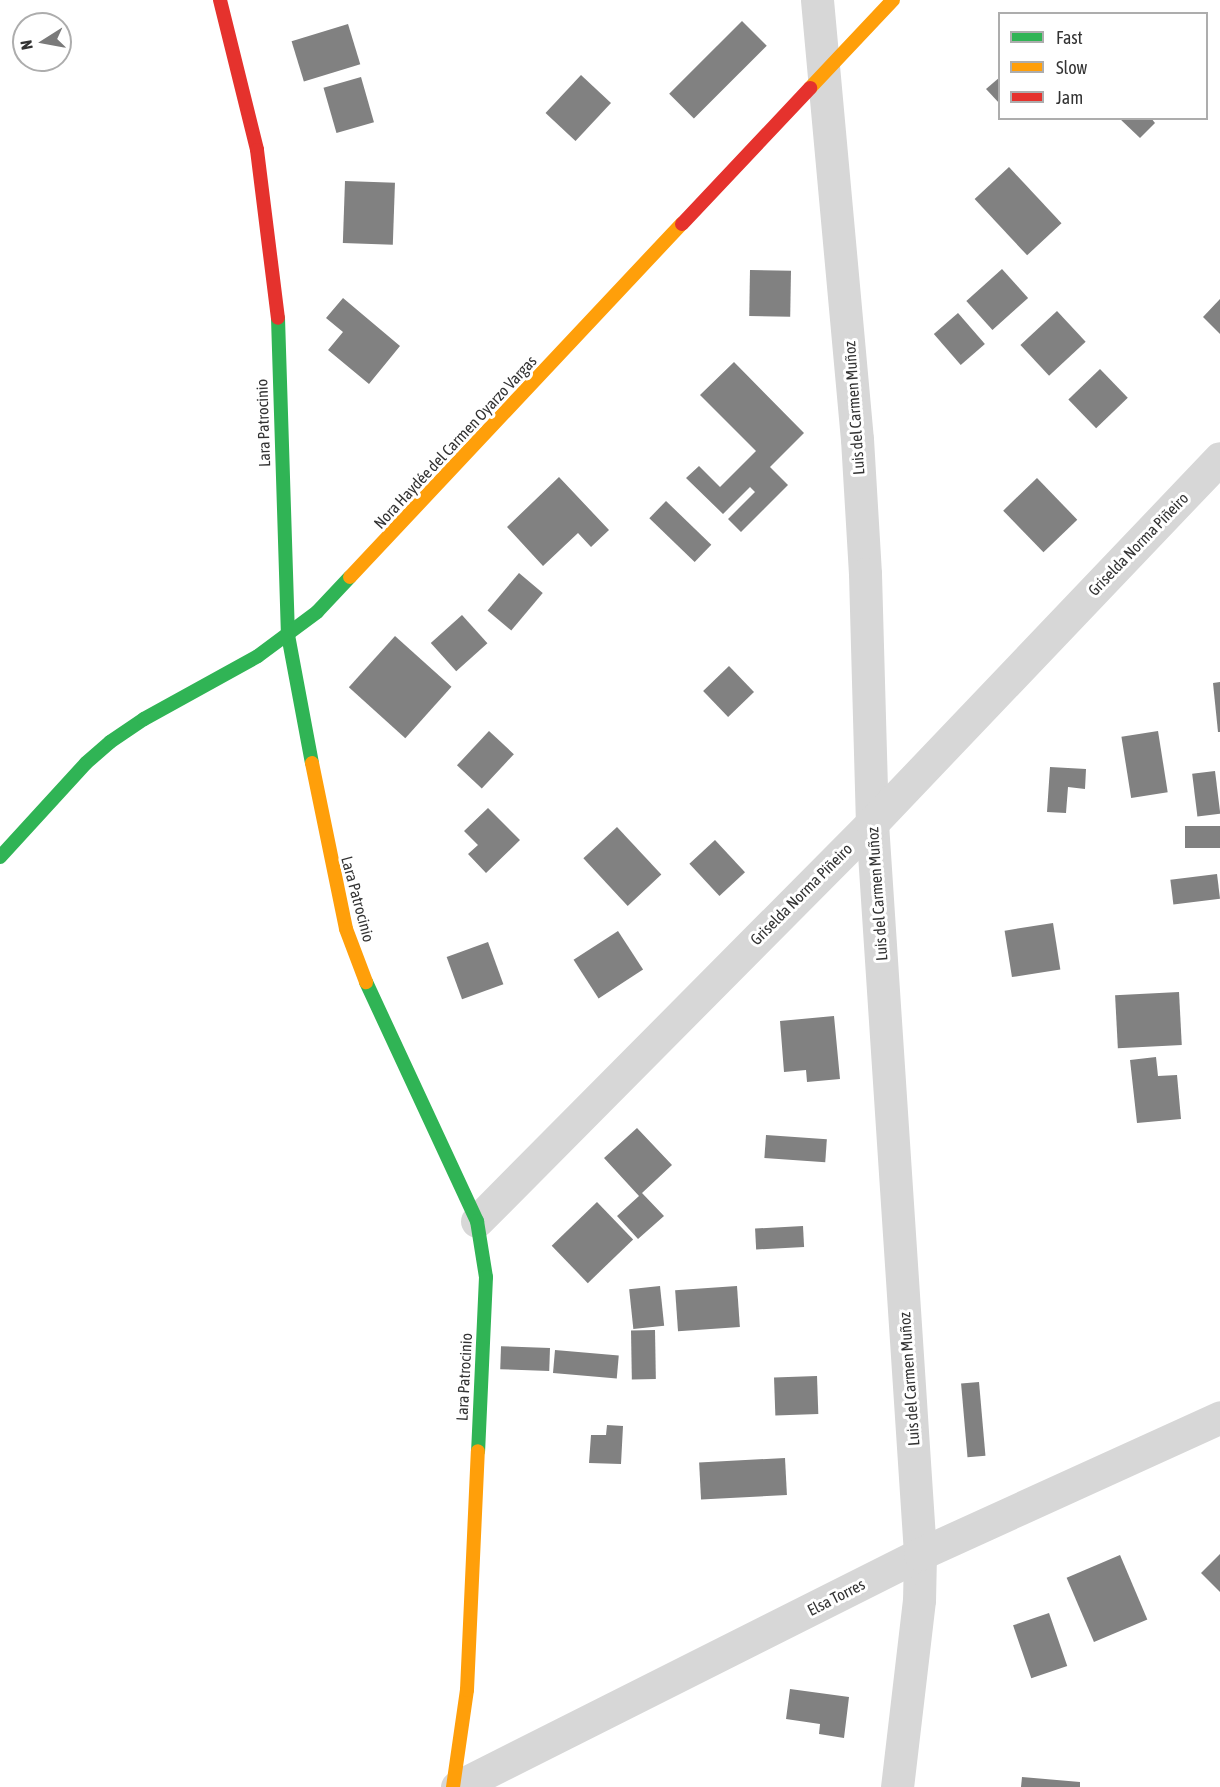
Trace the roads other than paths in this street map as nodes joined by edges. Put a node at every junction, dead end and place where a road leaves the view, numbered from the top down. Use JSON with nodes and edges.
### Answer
{"nodes":[{"id":1,"x":220,"y":0,"type":"edge"},
{"id":2,"x":817,"y":0,"type":"edge"},
{"id":3,"x":892,"y":0,"type":"edge"},
{"id":4,"x":825,"y":74,"type":"junction"},
{"id":5,"x":1220,"y":458,"type":"edge"},
{"id":6,"x":288,"y":635,"type":"junction"},
{"id":7,"x":872,"y":823,"type":"junction"},
{"id":8,"x":0,"y":857,"type":"edge"},
{"id":9,"x":477,"y":1221,"type":"junction"},
{"id":10,"x":1220,"y":1417,"type":"edge"},
{"id":11,"x":920,"y":1554,"type":"junction"},
{"id":12,"x":455,"y":1787,"type":"edge"},
{"id":13,"x":897,"y":1787,"type":"edge"}],
"edges":[{"from":1,"to":6,"type":"street","name":"Lara Patrocinio"},
{"from":2,"to":4,"type":"street","name":"Luis del Carmen Muñoz"},
{"from":3,"to":4,"type":"street","name":"Nora Haydée del Carmen Oyarzo Vargas"},
{"from":4,"to":6,"type":"street","name":"Nora Haydée del Carmen Oyarzo Vargas"},
{"from":4,"to":7,"type":"street","name":"Luis del Carmen Muñoz"},
{"from":5,"to":7,"type":"street","name":"Griselda Norma Piñeiro"},
{"from":6,"to":8,"type":"street","name":"Nora Haydée del Carmen Oyarzo Vargas"},
{"from":6,"to":9,"type":"street","name":"Lara Patrocinio"},
{"from":7,"to":9,"type":"street","name":"Griselda Norma Piñeiro"},
{"from":7,"to":11,"type":"street","name":"Luis del Carmen Muñoz"},
{"from":9,"to":12,"type":"street","name":"Lara Patrocinio"},
{"from":10,"to":11,"type":"street","name":"Elsa Torres"},
{"from":11,"to":12,"type":"street","name":"Elsa Torres"},
{"from":11,"to":13,"type":"street","name":"Luis del Carmen Muñoz"}]}
